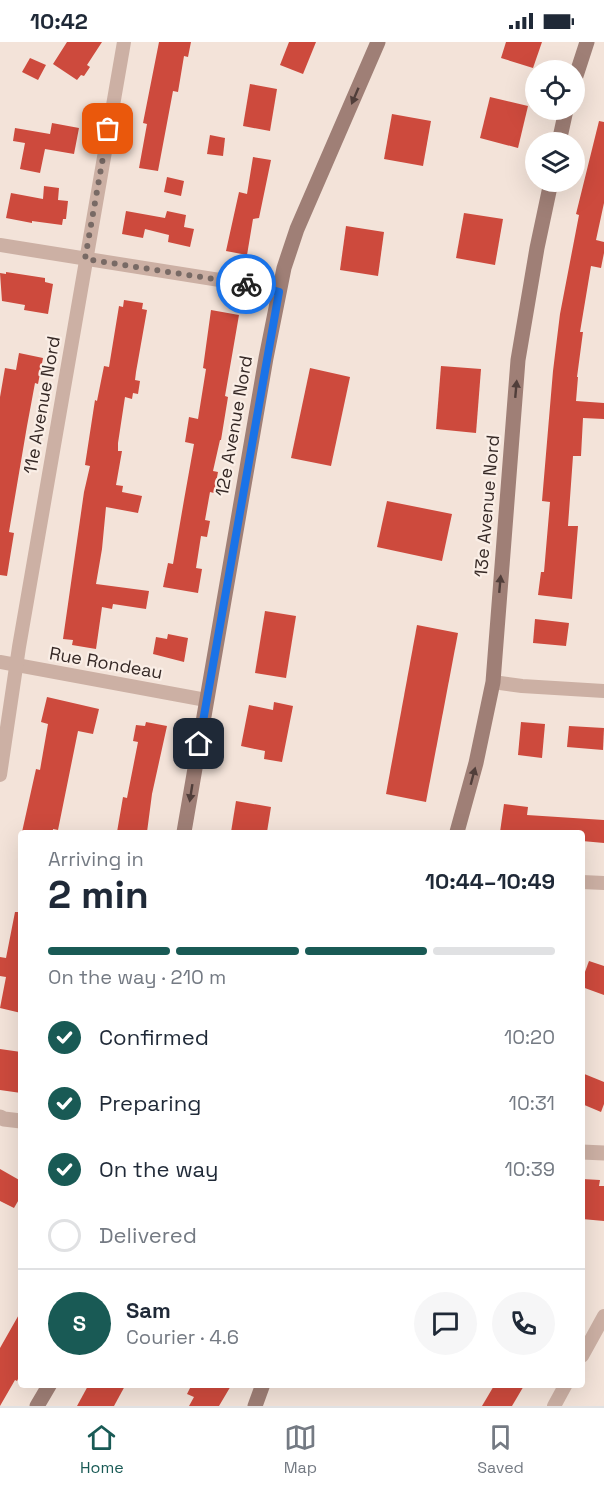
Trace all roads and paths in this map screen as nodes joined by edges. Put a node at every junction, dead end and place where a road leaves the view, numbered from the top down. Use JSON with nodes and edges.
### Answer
{"nodes":[{"id":1,"x":124,"y":42,"type":"edge"},
{"id":2,"x":378,"y":42,"type":"edge"},
{"id":3,"x":587,"y":42,"type":"edge"},
{"id":4,"x":581,"y":60,"type":"edge"},
{"id":5,"x":549,"y":192,"type":"edge"},
{"id":6,"x":0,"y":245,"type":"edge"},
{"id":7,"x":85,"y":259,"type":"junction"},
{"id":8,"x":279,"y":292,"type":"junction"},
{"id":9,"x":0,"y":662,"type":"edge"},
{"id":10,"x":16,"y":665,"type":"junction"},
{"id":11,"x":493,"y":682,"type":"junction"},
{"id":12,"x":604,"y":691,"type":"edge"},
{"id":13,"x":206,"y":700,"type":"junction"},
{"id":14,"x":0,"y":775,"type":"edge"},
{"id":15,"x":184,"y":830,"type":"edge"},
{"id":16,"x":458,"y":830,"type":"edge"},
{"id":17,"x":585,"y":882,"type":"edge"},
{"id":18,"x":604,"y":883,"type":"edge"},
{"id":19,"x":1,"y":1119,"type":"edge"},
{"id":20,"x":18,"y":1121,"type":"edge"},
{"id":21,"x":585,"y":1152,"type":"edge"},
{"id":22,"x":604,"y":1153,"type":"edge"},
{"id":23,"x":604,"y":1316,"type":"edge"},
{"id":24,"x":585,"y":1351,"type":"edge"},
{"id":25,"x":48,"y":1388,"type":"edge"},
{"id":26,"x":262,"y":1388,"type":"edge"},
{"id":27,"x":564,"y":1388,"type":"edge"},
{"id":28,"x":37,"y":1406,"type":"edge"},
{"id":29,"x":255,"y":1406,"type":"edge"},
{"id":30,"x":554,"y":1406,"type":"edge"}],
"edges":[{"from":1,"to":7,"type":"street","name":"11e Avenue Nord"},
{"from":2,"to":8,"type":"main road","name":"12e Avenue Nord","one_way":true},
{"from":3,"to":4,"type":"main road"},
{"from":11,"to":5,"type":"main road","name":"13e Avenue Nord","one_way":true},
{"from":6,"to":7,"type":"street"},
{"from":7,"to":8,"type":"street"},
{"from":7,"to":10,"type":"street","name":"11e Avenue Nord"},
{"from":8,"to":13,"type":"main road","name":"12e Avenue Nord"},
{"from":9,"to":10,"type":"street","name":"Rue Rondeau"},
{"from":10,"to":13,"type":"street","name":"Rue Rondeau"},
{"from":10,"to":14,"type":"street","name":"11e Avenue Nord"},
{"from":11,"to":12,"type":"street"},
{"from":16,"to":11,"type":"main road","name":"13e Avenue Nord","one_way":true},
{"from":13,"to":15,"type":"main road","name":"12e Avenue Nord","one_way":true},
{"from":17,"to":18,"type":"street"},
{"from":19,"to":20,"type":"street"},
{"from":21,"to":22,"type":"street"},
{"from":23,"to":24,"type":"street"},
{"from":25,"to":28,"type":"main road"},
{"from":26,"to":29,"type":"main road"},
{"from":27,"to":30,"type":"street"}]}
